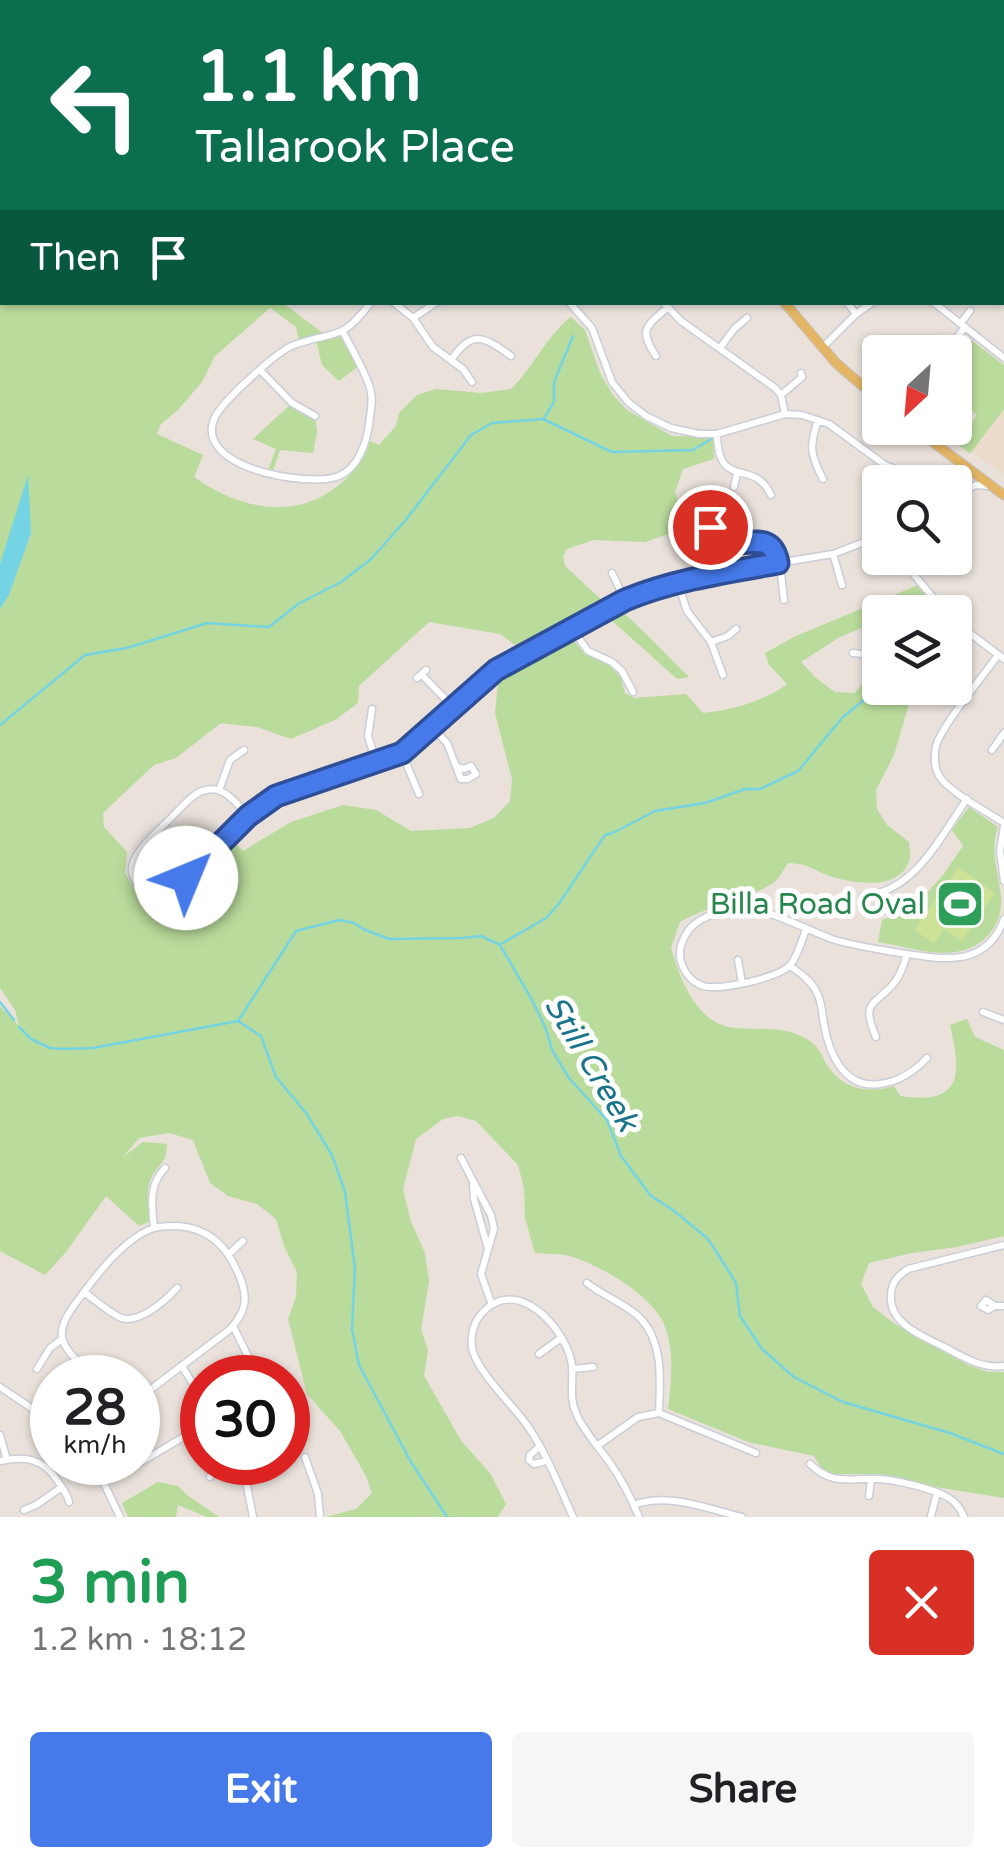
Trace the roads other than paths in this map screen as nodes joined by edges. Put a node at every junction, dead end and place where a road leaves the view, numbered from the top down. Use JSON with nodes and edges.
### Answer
{"nodes":[{"id":1,"x":369,"y":305,"type":"edge"},
{"id":2,"x":397,"y":305,"type":"edge"},
{"id":3,"x":433,"y":305,"type":"edge"},
{"id":4,"x":572,"y":305,"type":"edge"},
{"id":5,"x":665,"y":305,"type":"edge"},
{"id":6,"x":786,"y":305,"type":"edge"},
{"id":7,"x":849,"y":305,"type":"edge"},
{"id":8,"x":869,"y":305,"type":"edge"},
{"id":9,"x":936,"y":305,"type":"edge"},
{"id":10,"x":970,"y":311,"type":"dead end"},
{"id":11,"x":856,"y":314,"type":"junction"},
{"id":12,"x":413,"y":318,"type":"junction"},
{"id":13,"x":747,"y":318,"type":"dead end"},
{"id":14,"x":963,"y":325,"type":"junction"},
{"id":15,"x":343,"y":332,"type":"junction"},
{"id":16,"x":957,"y":335,"type":"edge"},
{"id":17,"x":720,"y":348,"type":"junction"},
{"id":18,"x":822,"y":348,"type":"junction"},
{"id":19,"x":1002,"y":354,"type":"edge"},
{"id":20,"x":511,"y":356,"type":"dead end"},
{"id":21,"x":656,"y":356,"type":"dead end"},
{"id":22,"x":452,"y":359,"type":"junction"},
{"id":23,"x":260,"y":370,"type":"junction"},
{"id":24,"x":801,"y":373,"type":"dead end"},
{"id":25,"x":472,"y":382,"type":"dead end"},
{"id":26,"x":862,"y":386,"type":"edge"},
{"id":27,"x":781,"y":396,"type":"junction"},
{"id":28,"x":785,"y":414,"type":"junction"},
{"id":29,"x":315,"y":416,"type":"dead end"},
{"id":30,"x":818,"y":420,"type":"junction"},
{"id":31,"x":716,"y":434,"type":"junction"},
{"id":32,"x":937,"y":445,"type":"edge"},
{"id":33,"x":939,"y":445,"type":"edge"},
{"id":34,"x":958,"y":462,"type":"junction"},
{"id":35,"x":885,"y":465,"type":"edge"},
{"id":36,"x":959,"y":465,"type":"edge"},
{"id":37,"x":974,"y":471,"type":"junction"},
{"id":38,"x":737,"y":473,"type":"junction"},
{"id":39,"x":972,"y":474,"type":"edge"},
{"id":40,"x":823,"y":480,"type":"dead end"},
{"id":41,"x":734,"y":487,"type":"dead end"},
{"id":42,"x":972,"y":487,"type":"edge"},
{"id":43,"x":993,"y":487,"type":"junction"},
{"id":44,"x":1004,"y":494,"type":"edge"},
{"id":45,"x":771,"y":495,"type":"dead end"},
{"id":46,"x":710,"y":527,"type":"dead end"},
{"id":47,"x":862,"y":543,"type":"edge"},
{"id":48,"x":833,"y":554,"type":"junction"},
{"id":49,"x":778,"y":563,"type":"junction"},
{"id":50,"x":612,"y":573,"type":"dead end"},
{"id":51,"x":914,"y":575,"type":"edge"},
{"id":52,"x":678,"y":584,"type":"junction"},
{"id":53,"x":842,"y":586,"type":"dead end"},
{"id":54,"x":931,"y":595,"type":"edge"},
{"id":55,"x":625,"y":600,"type":"junction"},
{"id":56,"x":784,"y":600,"type":"dead end"},
{"id":57,"x":572,"y":629,"type":"junction"},
{"id":58,"x":736,"y":629,"type":"dead end"},
{"id":59,"x":972,"y":635,"type":"edge"},
{"id":60,"x":710,"y":642,"type":"junction"},
{"id":61,"x":853,"y":653,"type":"dead end"},
{"id":62,"x":862,"y":654,"type":"edge"},
{"id":63,"x":1001,"y":656,"type":"edge"},
{"id":64,"x":422,"y":674,"type":"dead end"},
{"id":65,"x":723,"y":675,"type":"dead end"},
{"id":66,"x":633,"y":692,"type":"dead end"},
{"id":67,"x":972,"y":692,"type":"edge"},
{"id":68,"x":962,"y":705,"type":"edge"},
{"id":69,"x":453,"y":707,"type":"junction"},
{"id":70,"x":372,"y":709,"type":"dead end"},
{"id":71,"x":432,"y":727,"type":"junction"},
{"id":72,"x":1004,"y":733,"type":"edge"},
{"id":73,"x":244,"y":750,"type":"dead end"},
{"id":74,"x":992,"y":750,"type":"dead end"},
{"id":75,"x":402,"y":753,"type":"junction"},
{"id":76,"x":376,"y":762,"type":"junction"},
{"id":77,"x":456,"y":766,"type":"dead end"},
{"id":78,"x":219,"y":790,"type":"junction"},
{"id":79,"x":419,"y":794,"type":"dead end"},
{"id":80,"x":967,"y":799,"type":"junction"},
{"id":81,"x":248,"y":816,"type":"junction"},
{"id":82,"x":1004,"y":824,"type":"edge"},
{"id":83,"x":1004,"y":878,"type":"edge"},
{"id":84,"x":863,"y":896,"type":"dead end"},
{"id":85,"x":1004,"y":918,"type":"edge"},
{"id":86,"x":806,"y":929,"type":"junction"},
{"id":87,"x":1002,"y":931,"type":"edge"},
{"id":88,"x":907,"y":954,"type":"junction"},
{"id":89,"x":738,"y":960,"type":"dead end"},
{"id":90,"x":790,"y":966,"type":"junction"},
{"id":91,"x":742,"y":983,"type":"junction"},
{"id":92,"x":983,"y":1012,"type":"dead end"},
{"id":93,"x":1004,"y":1020,"type":"edge"},
{"id":94,"x":876,"y":1037,"type":"dead end"},
{"id":95,"x":927,"y":1058,"type":"dead end"},
{"id":96,"x":461,"y":1158,"type":"dead end"},
{"id":97,"x":164,"y":1168,"type":"dead end"},
{"id":98,"x":154,"y":1228,"type":"junction"},
{"id":99,"x":243,"y":1241,"type":"dead end"},
{"id":100,"x":1004,"y":1245,"type":"edge"},
{"id":101,"x":229,"y":1254,"type":"junction"},
{"id":102,"x":587,"y":1283,"type":"dead end"},
{"id":103,"x":178,"y":1288,"type":"dead end"},
{"id":104,"x":84,"y":1292,"type":"junction"},
{"id":105,"x":492,"y":1305,"type":"junction"},
{"id":106,"x":233,"y":1326,"type":"junction"},
{"id":107,"x":62,"y":1338,"type":"junction"},
{"id":108,"x":561,"y":1338,"type":"junction"},
{"id":109,"x":539,"y":1354,"type":"dead end"},
{"id":110,"x":46,"y":1355,"type":"edge"},
{"id":111,"x":74,"y":1355,"type":"edge"},
{"id":112,"x":196,"y":1355,"type":"edge"},
{"id":113,"x":248,"y":1355,"type":"edge"},
{"id":114,"x":1004,"y":1366,"type":"edge"},
{"id":115,"x":593,"y":1367,"type":"dead end"},
{"id":116,"x":180,"y":1368,"type":"edge"},
{"id":117,"x":572,"y":1370,"type":"junction"},
{"id":118,"x":160,"y":1383,"type":"edge"},
{"id":119,"x":0,"y":1386,"type":"edge"},
{"id":120,"x":30,"y":1407,"type":"edge"},
{"id":121,"x":659,"y":1413,"type":"junction"},
{"id":122,"x":0,"y":1435,"type":"edge"},
{"id":123,"x":597,"y":1446,"type":"junction"},
{"id":124,"x":539,"y":1447,"type":"junction"},
{"id":125,"x":756,"y":1453,"type":"dead end"},
{"id":126,"x":4,"y":1460,"type":"edge"},
{"id":127,"x":546,"y":1460,"type":"junction"},
{"id":128,"x":810,"y":1464,"type":"dead end"},
{"id":129,"x":310,"y":1472,"type":"edge"},
{"id":130,"x":871,"y":1479,"type":"junction"},
{"id":131,"x":105,"y":1485,"type":"edge"},
{"id":132,"x":245,"y":1485,"type":"edge"},
{"id":133,"x":62,"y":1487,"type":"junction"},
{"id":134,"x":937,"y":1493,"type":"junction"},
{"id":135,"x":870,"y":1496,"type":"dead end"},
{"id":136,"x":69,"y":1502,"type":"dead end"},
{"id":137,"x":634,"y":1505,"type":"junction"},
{"id":138,"x":24,"y":1510,"type":"dead end"},
{"id":139,"x":930,"y":1516,"type":"edge"},
{"id":140,"x":120,"y":1517,"type":"edge"},
{"id":141,"x":253,"y":1517,"type":"edge"},
{"id":142,"x":320,"y":1517,"type":"edge"},
{"id":143,"x":573,"y":1517,"type":"edge"},
{"id":144,"x":639,"y":1517,"type":"edge"},
{"id":145,"x":742,"y":1517,"type":"edge"},
{"id":146,"x":964,"y":1517,"type":"edge"}],
"edges":[{"from":1,"to":15,"type":"street"},
{"from":2,"to":12,"type":"street"},
{"from":3,"to":12,"type":"street"},
{"from":4,"to":31,"type":"street"},
{"from":5,"to":17,"type":"street"},
{"from":5,"to":21,"type":"street"},
{"from":6,"to":18,"type":"main road"},
{"from":7,"to":11,"type":"street"},
{"from":8,"to":11,"type":"street"},
{"from":9,"to":14,"type":"street"},
{"from":10,"to":14,"type":"street"},
{"from":11,"to":18,"type":"street"},
{"from":12,"to":22,"type":"street"},
{"from":13,"to":17,"type":"street"},
{"from":14,"to":16,"type":"street"},
{"from":14,"to":19,"type":"street"},
{"from":15,"to":23,"type":"street"},
{"from":15,"to":23,"type":"street"},
{"from":17,"to":27,"type":"street"},
{"from":18,"to":26,"type":"main road"},
{"from":20,"to":22,"type":"street"},
{"from":22,"to":25,"type":"street"},
{"from":23,"to":29,"type":"street"},
{"from":24,"to":27,"type":"street"},
{"from":27,"to":28,"type":"street"},
{"from":28,"to":30,"type":"street"},
{"from":28,"to":31,"type":"street"},
{"from":30,"to":35,"type":"street"},
{"from":30,"to":40,"type":"street"},
{"from":31,"to":38,"type":"street"},
{"from":32,"to":34,"type":"main road"},
{"from":33,"to":37,"type":"main road"},
{"from":34,"to":36,"type":"street"},
{"from":34,"to":37,"type":"main road"},
{"from":37,"to":39,"type":"street"},
{"from":37,"to":43,"type":"main road"},
{"from":37,"to":44,"type":"main road"},
{"from":38,"to":41,"type":"street"},
{"from":38,"to":45,"type":"street"},
{"from":42,"to":43,"type":"street"},
{"from":43,"to":44,"type":"main road"},
{"from":46,"to":49,"type":"street"},
{"from":47,"to":48,"type":"street"},
{"from":48,"to":49,"type":"street"},
{"from":48,"to":53,"type":"street"},
{"from":49,"to":52,"type":"street"},
{"from":49,"to":56,"type":"street"},
{"from":50,"to":55,"type":"street"},
{"from":51,"to":54,"type":"street"},
{"from":52,"to":55,"type":"street"},
{"from":52,"to":60,"type":"street"},
{"from":55,"to":57,"type":"street"},
{"from":57,"to":66,"type":"street"},
{"from":57,"to":69,"type":"street"},
{"from":58,"to":60,"type":"street"},
{"from":59,"to":63,"type":"street"},
{"from":60,"to":65,"type":"street"},
{"from":61,"to":62,"type":"street"},
{"from":63,"to":67,"type":"street"},
{"from":64,"to":69,"type":"street"},
{"from":68,"to":80,"type":"street"},
{"from":69,"to":71,"type":"street"},
{"from":70,"to":76,"type":"street"},
{"from":71,"to":75,"type":"street"},
{"from":71,"to":77,"type":"street"},
{"from":72,"to":74,"type":"street"},
{"from":73,"to":78,"type":"street"},
{"from":75,"to":76,"type":"street"},
{"from":75,"to":79,"type":"street"},
{"from":76,"to":81,"type":"street"},
{"from":78,"to":81,"type":"street"},
{"from":78,"to":81,"type":"street"},
{"from":80,"to":82,"type":"street"},
{"from":80,"to":84,"type":"street"},
{"from":82,"to":83,"type":"street"},
{"from":85,"to":87,"type":"street"},
{"from":86,"to":88,"type":"street"},
{"from":86,"to":90,"type":"street"},
{"from":86,"to":91,"type":"street"},
{"from":87,"to":88,"type":"street"},
{"from":88,"to":94,"type":"street"},
{"from":89,"to":91,"type":"street"},
{"from":90,"to":91,"type":"street"},
{"from":90,"to":95,"type":"street"},
{"from":92,"to":93,"type":"street"},
{"from":96,"to":105,"type":"street"},
{"from":97,"to":98,"type":"street"},
{"from":98,"to":101,"type":"street"},
{"from":98,"to":104,"type":"street"},
{"from":99,"to":101,"type":"street"},
{"from":100,"to":114,"type":"street"},
{"from":101,"to":106,"type":"street"},
{"from":102,"to":121,"type":"street"},
{"from":103,"to":104,"type":"street"},
{"from":104,"to":107,"type":"street"},
{"from":105,"to":108,"type":"street"},
{"from":105,"to":124,"type":"street"},
{"from":106,"to":112,"type":"street"},
{"from":106,"to":113,"type":"street"},
{"from":107,"to":110,"type":"street"},
{"from":107,"to":111,"type":"street"},
{"from":108,"to":109,"type":"street"},
{"from":108,"to":117,"type":"street"},
{"from":115,"to":117,"type":"street"},
{"from":116,"to":118,"type":"street"},
{"from":117,"to":123,"type":"street"},
{"from":119,"to":120,"type":"street"},
{"from":121,"to":123,"type":"street"},
{"from":121,"to":125,"type":"street"},
{"from":122,"to":126,"type":"street"},
{"from":123,"to":137,"type":"street"},
{"from":124,"to":127,"type":"street"},
{"from":124,"to":127,"type":"street"},
{"from":126,"to":133,"type":"street"},
{"from":127,"to":143,"type":"street"},
{"from":128,"to":130,"type":"street"},
{"from":129,"to":142,"type":"street"},
{"from":130,"to":134,"type":"street"},
{"from":130,"to":135,"type":"street"},
{"from":131,"to":140,"type":"street"},
{"from":132,"to":141,"type":"street"},
{"from":133,"to":136,"type":"street"},
{"from":133,"to":138,"type":"street"},
{"from":134,"to":139,"type":"street"},
{"from":134,"to":146,"type":"street"},
{"from":137,"to":144,"type":"street"},
{"from":137,"to":145,"type":"street"}]}
